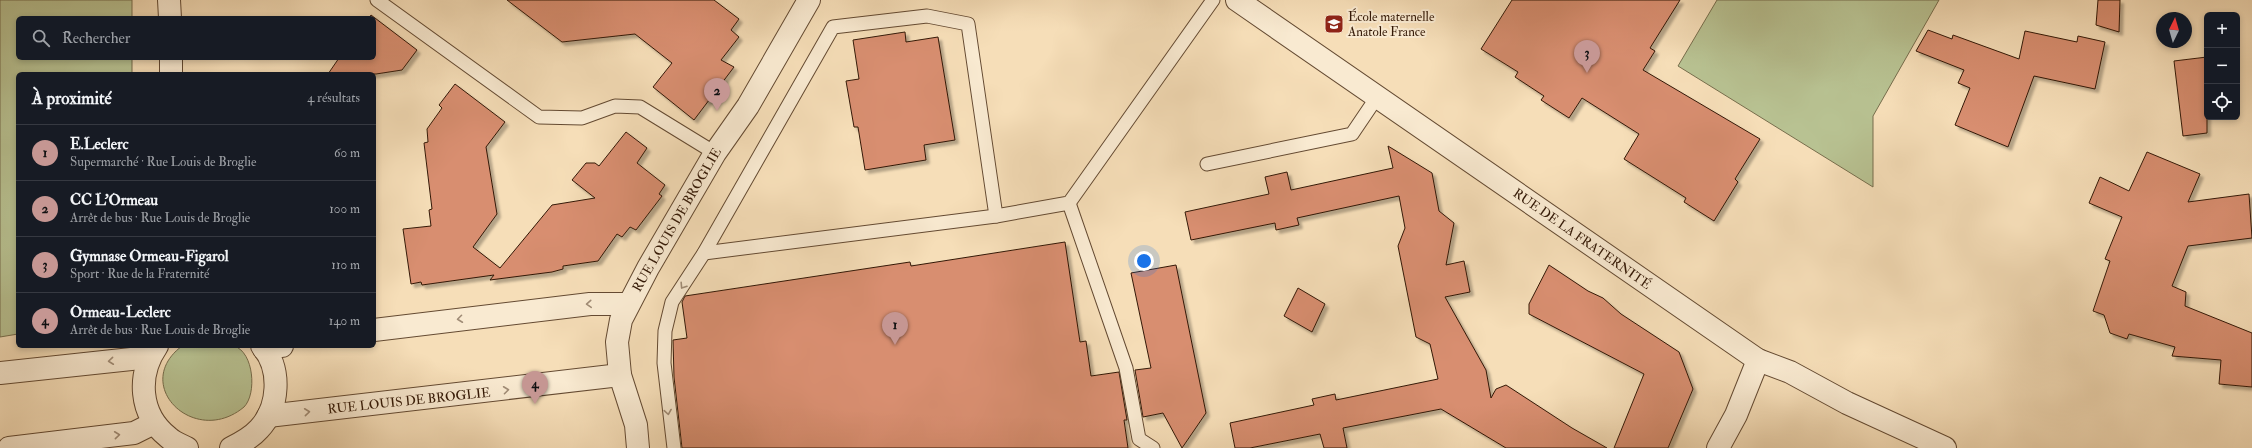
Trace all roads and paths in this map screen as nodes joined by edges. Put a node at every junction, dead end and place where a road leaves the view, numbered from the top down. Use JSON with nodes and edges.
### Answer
{"nodes":[{"id":1,"x":377,"y":0,"type":"edge"},
{"id":2,"x":809,"y":0,"type":"edge"},
{"id":3,"x":1213,"y":0,"type":"edge"},
{"id":4,"x":1237,"y":0,"type":"edge"},
{"id":5,"x":171,"y":60,"type":"edge"},
{"id":6,"x":172,"y":72,"type":"edge"},
{"id":7,"x":1377,"y":97,"type":"junction"},
{"id":8,"x":715,"y":153,"type":"junction"},
{"id":9,"x":1207,"y":164,"type":"dead end"},
{"id":10,"x":1069,"y":203,"type":"junction"},
{"id":11,"x":996,"y":216,"type":"junction"},
{"id":12,"x":704,"y":253,"type":"junction"},
{"id":13,"x":628,"y":304,"type":"junction"},
{"id":14,"x":376,"y":330,"type":"edge"},
{"id":15,"x":269,"y":348,"type":"edge"},
{"id":16,"x":154,"y":351,"type":"edge"},
{"id":17,"x":1758,"y":360,"type":"junction"},
{"id":18,"x":0,"y":373,"type":"edge"},
{"id":19,"x":620,"y":375,"type":"junction"},
{"id":20,"x":268,"y":416,"type":"junction"},
{"id":21,"x":154,"y":423,"type":"junction"},
{"id":22,"x":241,"y":445,"type":"edge"},
{"id":23,"x":8,"y":448,"type":"edge"},
{"id":24,"x":187,"y":448,"type":"edge"},
{"id":25,"x":638,"y":448,"type":"edge"},
{"id":26,"x":674,"y":448,"type":"edge"},
{"id":27,"x":1153,"y":448,"type":"edge"},
{"id":28,"x":1718,"y":448,"type":"edge"},
{"id":29,"x":1945,"y":448,"type":"edge"}],
"edges":[{"from":1,"to":8,"type":"lane"},
{"from":2,"to":8,"type":"street","name":"RUE LOUIS DE BROGLIE"},
{"from":3,"to":10,"type":"lane"},
{"from":4,"to":7,"type":"street","name":"RUE DE LA FRATERNITÉ"},
{"from":5,"to":6,"type":"street"},
{"from":7,"to":9,"type":"lane"},
{"from":7,"to":17,"type":"street","name":"RUE DE LA FRATERNITÉ"},
{"from":8,"to":13,"type":"street","name":"RUE LOUIS DE BROGLIE"},
{"from":10,"to":11,"type":"lane"},
{"from":10,"to":27,"type":"lane"},
{"from":11,"to":12,"type":"lane"},
{"from":11,"to":12,"type":"lane"},
{"from":12,"to":26,"type":"lane","one_way":true},
{"from":13,"to":14,"type":"street","name":"RUE LOUIS DE BROGLIE","one_way":true},
{"from":13,"to":19,"type":"street"},
{"from":15,"to":20,"type":"street"},
{"from":16,"to":18,"type":"street","one_way":true},
{"from":16,"to":21,"type":"street"},
{"from":17,"to":28,"type":"street"},
{"from":17,"to":29,"type":"street","name":"RUE DE LA FRATERNITÉ"},
{"from":20,"to":19,"type":"street","name":"RUE LOUIS DE BROGLIE","one_way":true},
{"from":19,"to":25,"type":"street"},
{"from":20,"to":22,"type":"street"},
{"from":23,"to":21,"type":"street","one_way":true},
{"from":21,"to":24,"type":"street"}]}
